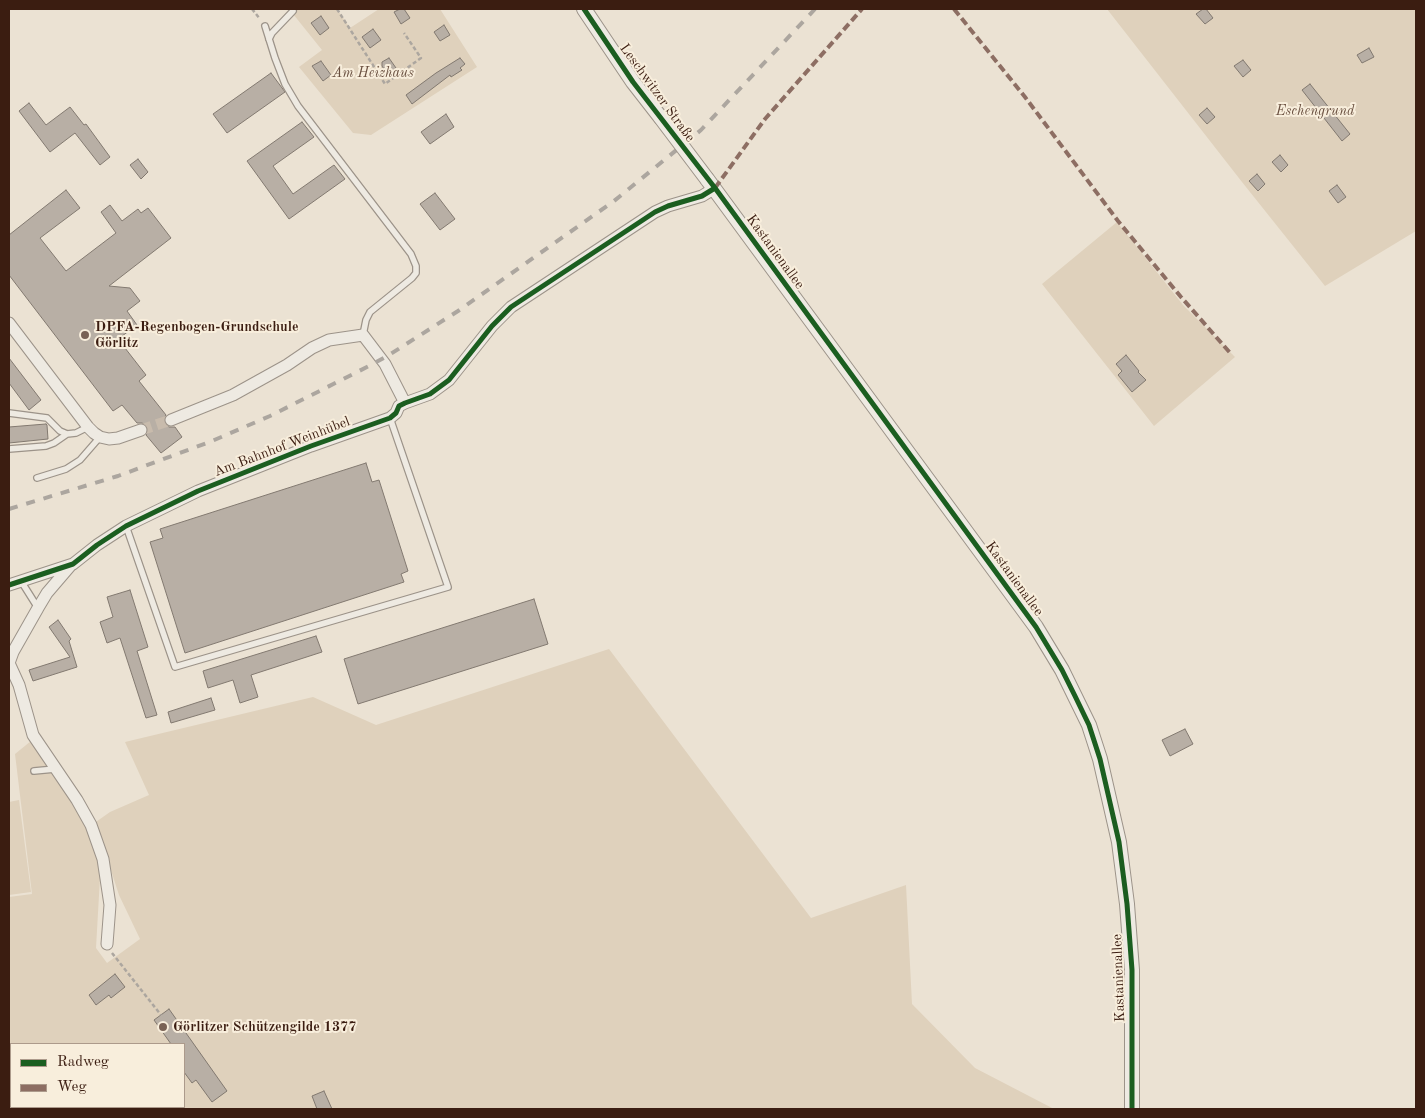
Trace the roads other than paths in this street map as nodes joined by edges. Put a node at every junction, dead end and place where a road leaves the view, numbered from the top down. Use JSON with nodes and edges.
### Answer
{"nodes":[{"id":1,"x":584,"y":9,"type":"edge"},
{"id":2,"x":293,"y":11,"type":"dead end"},
{"id":3,"x":265,"y":26,"type":"road end"},
{"id":4,"x":269,"y":39,"type":"junction"},
{"id":5,"x":711,"y":183,"type":"junction"},
{"id":6,"x":9,"y":323,"type":"edge"},
{"id":7,"x":363,"y":335,"type":"junction"},
{"id":8,"x":405,"y":403,"type":"junction"},
{"id":9,"x":9,"y":413,"type":"edge"},
{"id":10,"x":390,"y":418,"type":"junction"},
{"id":11,"x":171,"y":420,"type":"tunnel mouth"},
{"id":12,"x":88,"y":427,"type":"junction"},
{"id":13,"x":141,"y":430,"type":"tunnel mouth"},
{"id":14,"x":67,"y":434,"type":"junction"},
{"id":15,"x":100,"y":437,"type":"junction"},
{"id":16,"x":9,"y":449,"type":"edge"},
{"id":17,"x":37,"y":478,"type":"dead end"},
{"id":18,"x":126,"y":526,"type":"junction"},
{"id":19,"x":72,"y":564,"type":"junction"},
{"id":20,"x":21,"y":581,"type":"junction"},
{"id":21,"x":9,"y":585,"type":"edge"},
{"id":22,"x":38,"y":608,"type":"junction"},
{"id":23,"x":55,"y":768,"type":"junction"},
{"id":24,"x":34,"y":771,"type":"dead end"},
{"id":25,"x":107,"y":944,"type":"road end"},
{"id":26,"x":1132,"y":1109,"type":"edge"}],
"edges":[{"from":1,"to":5,"type":"street","name":"Leschwitzer Straße","bridge":true},
{"from":2,"to":4,"type":"lane"},
{"from":3,"to":4,"type":"lane"},
{"from":4,"to":7,"type":"lane"},
{"from":5,"to":8,"type":"street","name":"Am Bahnhof Weinhübel"},
{"from":5,"to":26,"type":"street","name":"Kastanienallee"},
{"from":6,"to":12,"type":"street"},
{"from":7,"to":8,"type":"street"},
{"from":7,"to":11,"type":"street"},
{"from":8,"to":10,"type":"street","name":"Am Bahnhof Weinhübel"},
{"from":9,"to":14,"type":"lane"},
{"from":10,"to":18,"type":"street","name":"Am Bahnhof Weinhübel"},
{"from":10,"to":18,"type":"lane"},
{"from":12,"to":14,"type":"lane"},
{"from":12,"to":15,"type":"street"},
{"from":13,"to":15,"type":"street"},
{"from":14,"to":16,"type":"lane"},
{"from":15,"to":17,"type":"lane"},
{"from":18,"to":19,"type":"street","name":"Am Bahnhof Weinhübel"},
{"from":19,"to":20,"type":"street","name":"Am Bahnhof Weinhübel"},
{"from":19,"to":22,"type":"street","name":"Am Bahnhof Weinhübel"},
{"from":20,"to":21,"type":"street","name":"Am Bahnhof Weinhübel"},
{"from":20,"to":22,"type":"lane"},
{"from":22,"to":23,"type":"street","name":"Am Bahnhof Weinhübel"},
{"from":23,"to":24,"type":"lane"},
{"from":23,"to":25,"type":"street","name":"Am Bahnhof Weinhübel"}]}
